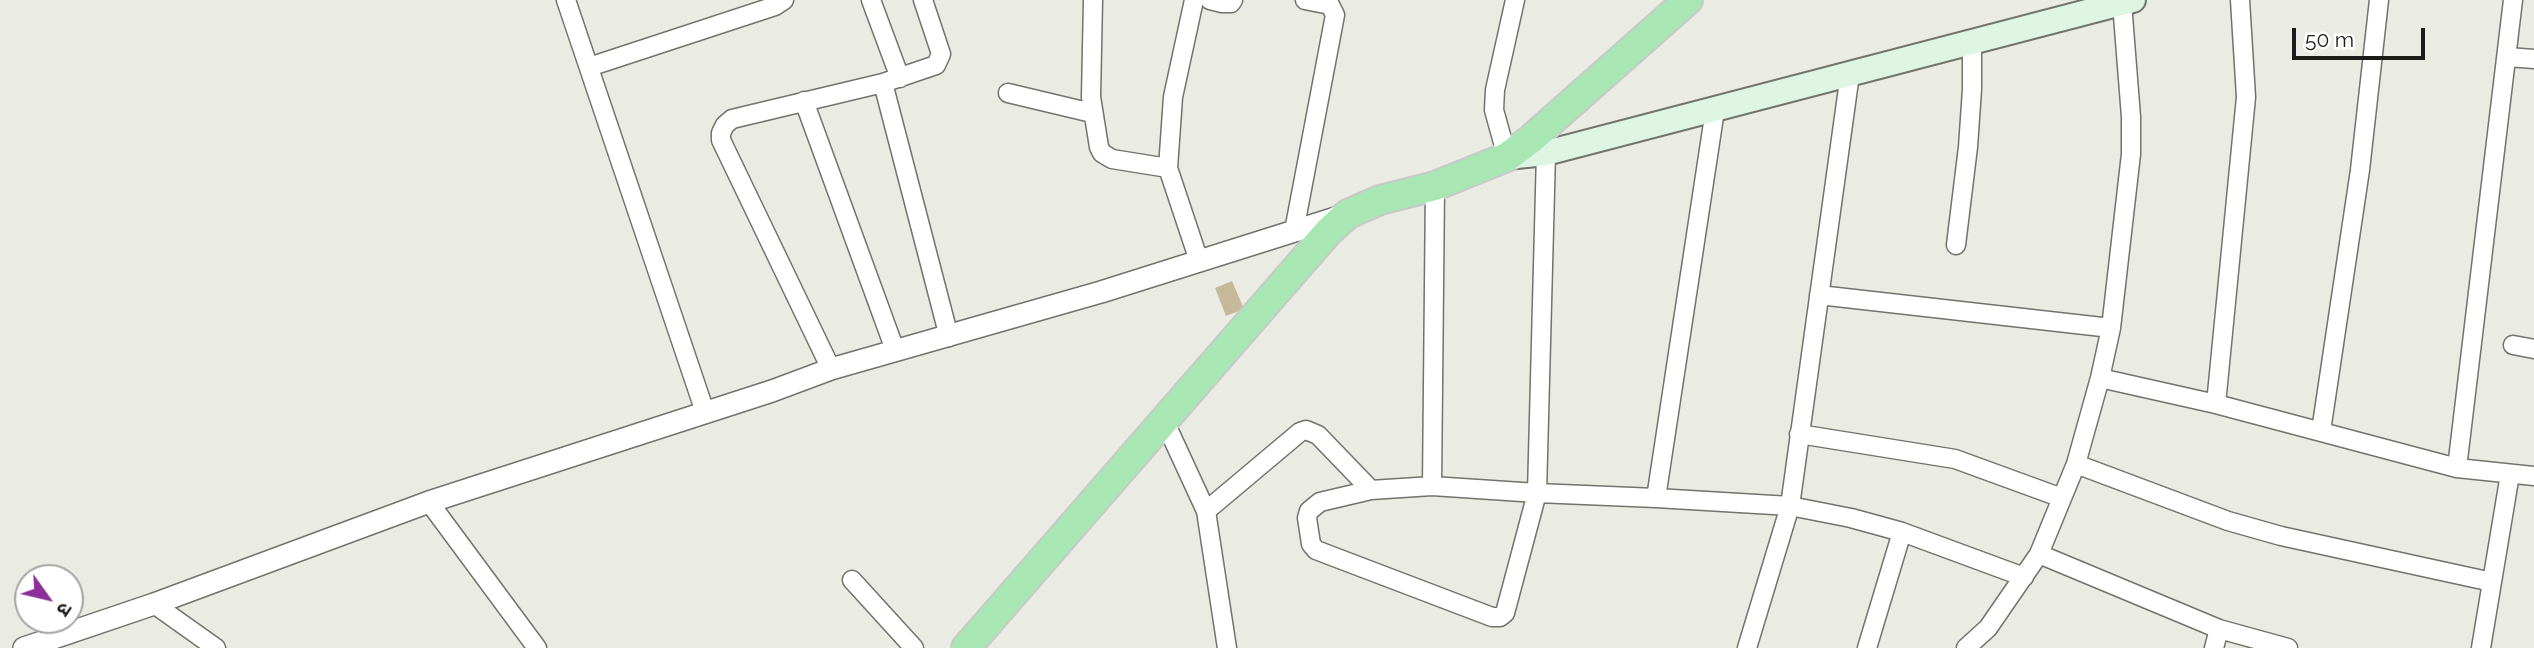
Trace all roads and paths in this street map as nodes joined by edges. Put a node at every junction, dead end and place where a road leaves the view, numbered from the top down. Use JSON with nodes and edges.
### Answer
{"nodes":[{"id":1,"x":566,"y":0,"type":"edge"},
{"id":2,"x":784,"y":0,"type":"edge"},
{"id":3,"x":871,"y":0,"type":"edge"},
{"id":4,"x":923,"y":0,"type":"edge"},
{"id":5,"x":1093,"y":0,"type":"edge"},
{"id":6,"x":1194,"y":0,"type":"edge"},
{"id":7,"x":1210,"y":0,"type":"edge"},
{"id":8,"x":1233,"y":0,"type":"edge"},
{"id":9,"x":1305,"y":0,"type":"edge"},
{"id":10,"x":1516,"y":0,"type":"edge"},
{"id":11,"x":1688,"y":0,"type":"edge"},
{"id":12,"x":2240,"y":0,"type":"edge"},
{"id":13,"x":2379,"y":0,"type":"edge"},
{"id":14,"x":2513,"y":0,"type":"edge"},
{"id":15,"x":2128,"y":1,"type":"edge"},
{"id":16,"x":1972,"y":42,"type":"junction"},
{"id":17,"x":2508,"y":57,"type":"junction"},
{"id":18,"x":2534,"y":59,"type":"edge"},
{"id":19,"x":589,"y":67,"type":"junction"},
{"id":20,"x":1850,"y":74,"type":"junction"},
{"id":21,"x":892,"y":80,"type":"junction"},
{"id":22,"x":1007,"y":93,"type":"dead end"},
{"id":23,"x":804,"y":101,"type":"junction"},
{"id":24,"x":1715,"y":110,"type":"junction"},
{"id":25,"x":1092,"y":113,"type":"junction"},
{"id":26,"x":1546,"y":153,"type":"junction"},
{"id":27,"x":1507,"y":156,"type":"junction"},
{"id":28,"x":1168,"y":168,"type":"junction"},
{"id":29,"x":1435,"y":186,"type":"junction"},
{"id":30,"x":1348,"y":214,"type":"junction"},
{"id":31,"x":1294,"y":232,"type":"junction"},
{"id":32,"x":1956,"y":245,"type":"dead end"},
{"id":33,"x":1199,"y":261,"type":"junction"},
{"id":34,"x":1819,"y":296,"type":"junction"},
{"id":35,"x":2111,"y":328,"type":"junction"},
{"id":36,"x":949,"y":337,"type":"junction"},
{"id":37,"x":2513,"y":345,"type":"dead end"},
{"id":38,"x":2534,"y":349,"type":"edge"},
{"id":39,"x":895,"y":350,"type":"junction"},
{"id":40,"x":831,"y":369,"type":"junction"},
{"id":41,"x":2100,"y":378,"type":"junction"},
{"id":42,"x":2216,"y":404,"type":"junction"},
{"id":43,"x":705,"y":412,"type":"junction"},
{"id":44,"x":1164,"y":420,"type":"junction"},
{"id":45,"x":2321,"y":431,"type":"junction"},
{"id":46,"x":1799,"y":434,"type":"junction"},
{"id":47,"x":2076,"y":464,"type":"junction"},
{"id":48,"x":2457,"y":468,"type":"junction"},
{"id":49,"x":2510,"y":474,"type":"junction"},
{"id":50,"x":2534,"y":476,"type":"edge"},
{"id":51,"x":1432,"y":486,"type":"junction"},
{"id":52,"x":1371,"y":490,"type":"junction"},
{"id":53,"x":1537,"y":493,"type":"junction"},
{"id":54,"x":1656,"y":498,"type":"junction"},
{"id":55,"x":2062,"y":498,"type":"junction"},
{"id":56,"x":429,"y":502,"type":"junction"},
{"id":57,"x":1790,"y":506,"type":"junction"},
{"id":58,"x":1206,"y":511,"type":"junction"},
{"id":59,"x":1902,"y":532,"type":"junction"},
{"id":60,"x":2039,"y":554,"type":"junction"},
{"id":61,"x":2024,"y":577,"type":"junction"},
{"id":62,"x":852,"y":580,"type":"dead end"},
{"id":63,"x":2492,"y":582,"type":"junction"},
{"id":64,"x":154,"y":604,"type":"junction"},
{"id":65,"x":2219,"y":629,"type":"junction"},
{"id":66,"x":24,"y":648,"type":"edge"},
{"id":67,"x":216,"y":648,"type":"edge"},
{"id":68,"x":537,"y":648,"type":"edge"},
{"id":69,"x":914,"y":648,"type":"edge"},
{"id":70,"x":966,"y":648,"type":"edge"},
{"id":71,"x":1227,"y":648,"type":"edge"},
{"id":72,"x":1748,"y":648,"type":"edge"},
{"id":73,"x":1867,"y":648,"type":"edge"},
{"id":74,"x":1966,"y":648,"type":"edge"},
{"id":75,"x":2214,"y":648,"type":"edge"},
{"id":76,"x":2288,"y":648,"type":"edge"},
{"id":77,"x":2481,"y":648,"type":"edge"}],
"edges":[{"from":1,"to":19,"type":"street"},
{"from":2,"to":19,"type":"street"},
{"from":3,"to":21,"type":"street"},
{"from":4,"to":21,"type":"street"},
{"from":5,"to":25,"type":"street"},
{"from":6,"to":28,"type":"street"},
{"from":7,"to":8,"type":"street"},
{"from":9,"to":31,"type":"street"},
{"from":10,"to":27,"type":"street"},
{"from":11,"to":27,"type":"highway"},
{"from":12,"to":42,"type":"street"},
{"from":13,"to":45,"type":"street"},
{"from":14,"to":17,"type":"street"},
{"from":15,"to":16,"type":"main road"},
{"from":15,"to":35,"type":"street"},
{"from":16,"to":20,"type":"main road"},
{"from":16,"to":32,"type":"street"},
{"from":17,"to":18,"type":"street"},
{"from":17,"to":48,"type":"street"},
{"from":19,"to":43,"type":"street"},
{"from":20,"to":24,"type":"main road"},
{"from":20,"to":34,"type":"street"},
{"from":21,"to":23,"type":"street"},
{"from":21,"to":36,"type":"street"},
{"from":22,"to":25,"type":"street"},
{"from":23,"to":39,"type":"street"},
{"from":23,"to":40,"type":"street"},
{"from":24,"to":26,"type":"main road"},
{"from":24,"to":54,"type":"street"},
{"from":25,"to":28,"type":"street"},
{"from":26,"to":27,"type":"main road"},
{"from":26,"to":53,"type":"street"},
{"from":27,"to":29,"type":"highway"},
{"from":28,"to":33,"type":"street"},
{"from":29,"to":30,"type":"highway"},
{"from":29,"to":51,"type":"street"},
{"from":30,"to":31,"type":"street"},
{"from":30,"to":44,"type":"highway"},
{"from":31,"to":33,"type":"street"},
{"from":33,"to":36,"type":"street"},
{"from":34,"to":35,"type":"street"},
{"from":34,"to":46,"type":"street"},
{"from":35,"to":41,"type":"street"},
{"from":36,"to":39,"type":"street"},
{"from":37,"to":38,"type":"street"},
{"from":39,"to":40,"type":"street"},
{"from":40,"to":43,"type":"street"},
{"from":41,"to":42,"type":"street"},
{"from":41,"to":47,"type":"street"},
{"from":42,"to":45,"type":"street"},
{"from":43,"to":56,"type":"street"},
{"from":44,"to":58,"type":"street"},
{"from":44,"to":70,"type":"highway"},
{"from":45,"to":48,"type":"street"},
{"from":46,"to":55,"type":"street"},
{"from":46,"to":57,"type":"street"},
{"from":47,"to":55,"type":"street"},
{"from":47,"to":63,"type":"street"},
{"from":48,"to":49,"type":"street"},
{"from":49,"to":50,"type":"street"},
{"from":49,"to":63,"type":"street"},
{"from":51,"to":52,"type":"street"},
{"from":51,"to":53,"type":"street"},
{"from":52,"to":53,"type":"street"},
{"from":52,"to":58,"type":"street"},
{"from":53,"to":54,"type":"street"},
{"from":54,"to":57,"type":"street"},
{"from":55,"to":60,"type":"street"},
{"from":56,"to":64,"type":"street"},
{"from":56,"to":68,"type":"street"},
{"from":57,"to":59,"type":"street"},
{"from":57,"to":72,"type":"street"},
{"from":58,"to":71,"type":"street"},
{"from":59,"to":61,"type":"street"},
{"from":59,"to":73,"type":"street"},
{"from":60,"to":61,"type":"street"},
{"from":60,"to":65,"type":"street"},
{"from":61,"to":74,"type":"street"},
{"from":62,"to":69,"type":"street"},
{"from":63,"to":77,"type":"street"},
{"from":64,"to":66,"type":"street"},
{"from":64,"to":67,"type":"street"},
{"from":65,"to":75,"type":"street"},
{"from":65,"to":76,"type":"street"}]}
